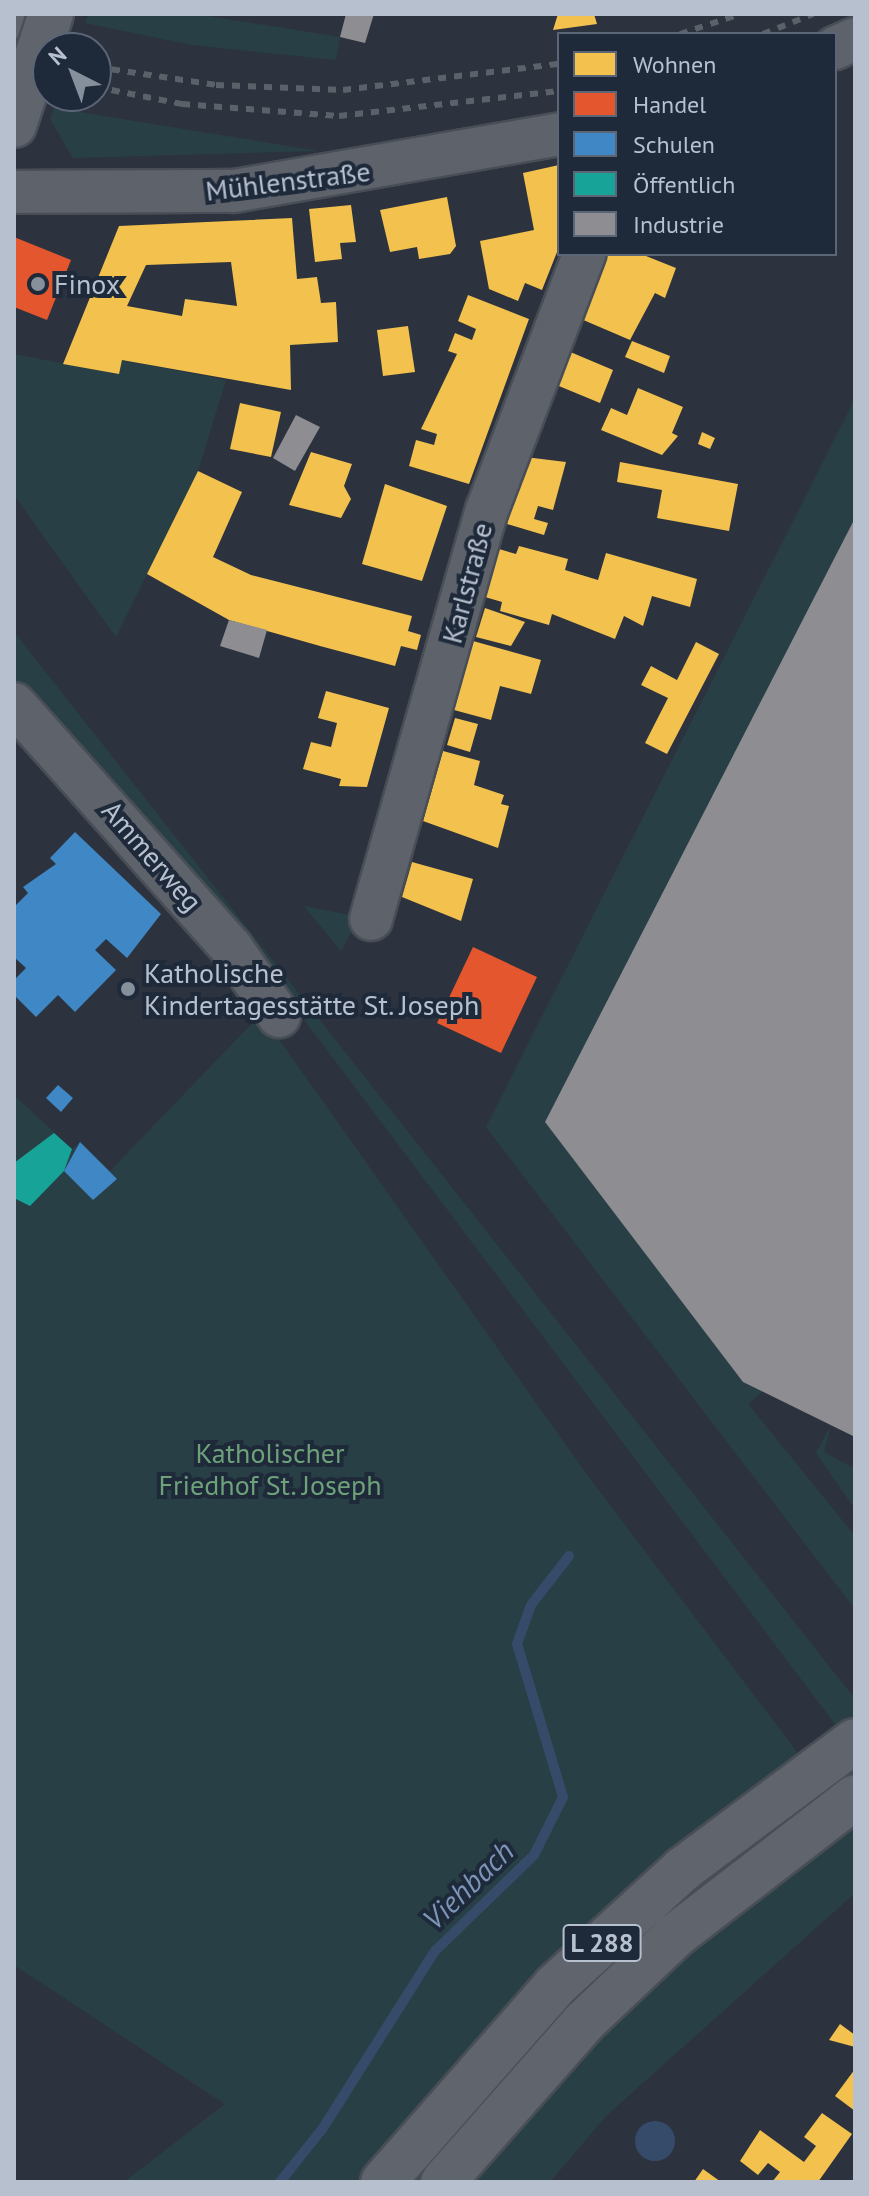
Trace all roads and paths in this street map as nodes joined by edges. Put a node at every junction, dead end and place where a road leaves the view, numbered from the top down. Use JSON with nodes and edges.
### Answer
{"nodes":[{"id":1,"x":51,"y":14,"type":"edge"},
{"id":2,"x":14,"y":125,"type":"edge"},
{"id":3,"x":557,"y":134,"type":"edge"},
{"id":4,"x":29,"y":193,"type":"edge"},
{"id":5,"x":583,"y":256,"type":"edge"},
{"id":6,"x":14,"y":704,"type":"edge"},
{"id":7,"x":371,"y":919,"type":"dead end"},
{"id":8,"x":279,"y":1016,"type":"dead end"},
{"id":9,"x":855,"y":1741,"type":"edge"},
{"id":10,"x":855,"y":1797,"type":"edge"},
{"id":11,"x":383,"y":2182,"type":"edge"},
{"id":12,"x":443,"y":2182,"type":"edge"}],
"edges":[{"from":1,"to":2,"type":"main road","bridge":true},
{"from":3,"to":4,"type":"street","name":"Mühlenstraße"},
{"from":5,"to":7,"type":"street","name":"Karlstraße"},
{"from":6,"to":8,"type":"street","name":"Ammerweg"},
{"from":9,"to":11,"type":"main road","number":"L 288"},
{"from":10,"to":12,"type":"main road","number":"L 288"}]}
